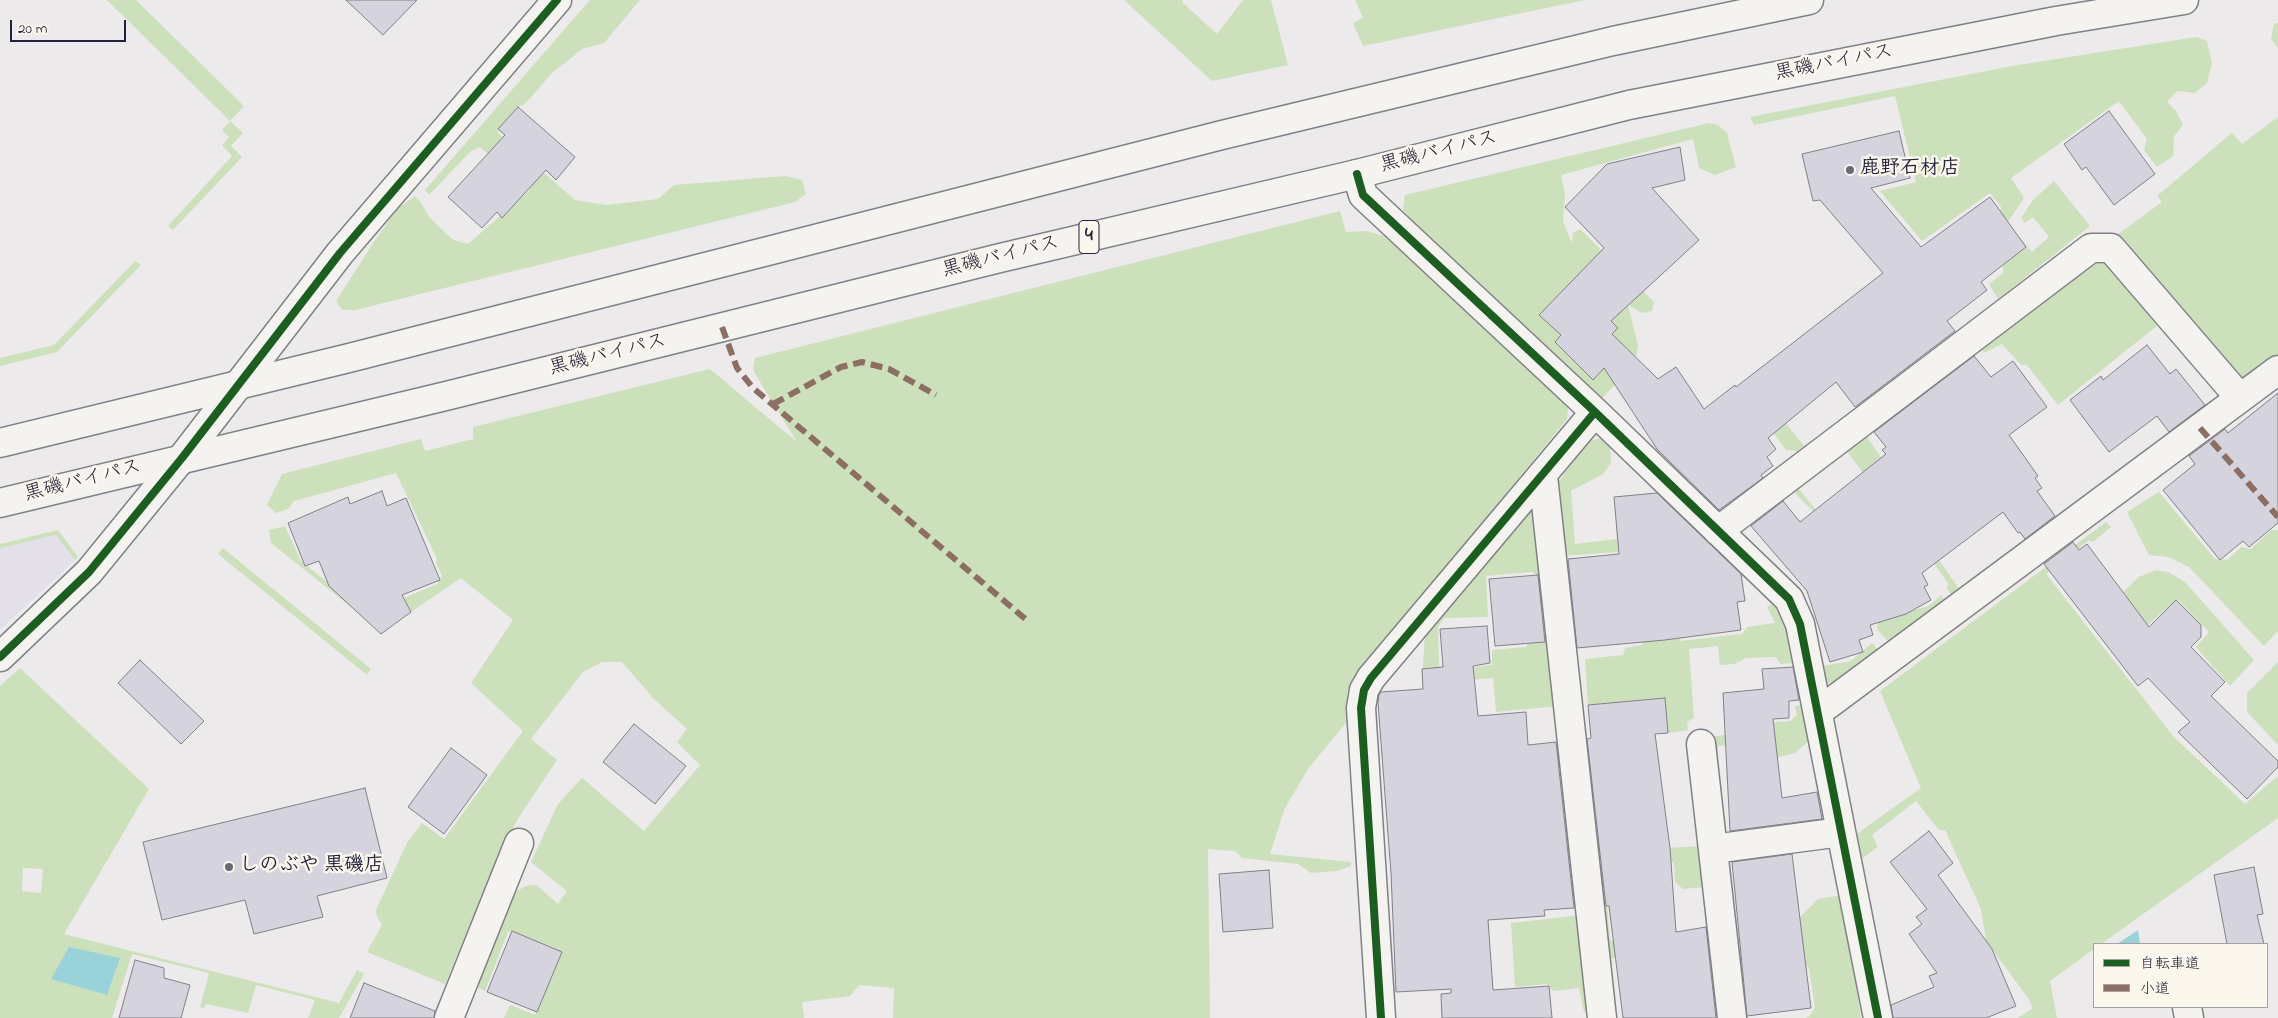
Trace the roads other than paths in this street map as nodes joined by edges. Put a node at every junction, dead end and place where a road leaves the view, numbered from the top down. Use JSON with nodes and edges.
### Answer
{"nodes":[{"id":1,"x":557,"y":0,"type":"edge"},
{"id":2,"x":1809,"y":0,"type":"edge"},
{"id":3,"x":2184,"y":0,"type":"edge"},
{"id":4,"x":1357,"y":174,"type":"junction"},
{"id":5,"x":2278,"y":370,"type":"edge"},
{"id":6,"x":238,"y":385,"type":"junction"},
{"id":7,"x":2240,"y":398,"type":"junction"},
{"id":8,"x":1595,"y":412,"type":"junction"},
{"id":9,"x":0,"y":443,"type":"edge"},
{"id":10,"x":182,"y":458,"type":"junction"},
{"id":11,"x":1543,"y":476,"type":"junction"},
{"id":12,"x":0,"y":503,"type":"edge"},
{"id":13,"x":1718,"y":531,"type":"junction"},
{"id":14,"x":0,"y":656,"type":"edge"},
{"id":15,"x":1818,"y":712,"type":"junction"},
{"id":16,"x":1701,"y":744,"type":"dead end"},
{"id":17,"x":1842,"y":832,"type":"junction"},
{"id":18,"x":519,"y":843,"type":"dead end"},
{"id":19,"x":1713,"y":849,"type":"junction"},
{"id":20,"x":449,"y":1018,"type":"edge"},
{"id":21,"x":1381,"y":1018,"type":"edge"},
{"id":22,"x":1602,"y":1018,"type":"edge"},
{"id":23,"x":1732,"y":1018,"type":"edge"},
{"id":24,"x":1878,"y":1018,"type":"edge"}],
"edges":[{"from":1,"to":6,"type":"main road"},
{"from":2,"to":6,"type":"main road"},
{"from":3,"to":4,"type":"main road","name":"黒磯バイパス","number":"4"},
{"from":4,"to":8,"type":"main road"},
{"from":4,"to":10,"type":"main road","name":"黒磯バイパス","number":"4"},
{"from":5,"to":7,"type":"main road"},
{"from":6,"to":9,"type":"main road"},
{"from":6,"to":10,"type":"main road"},
{"from":7,"to":13,"type":"main road"},
{"from":7,"to":15,"type":"main road"},
{"from":8,"to":11,"type":"main road"},
{"from":8,"to":13,"type":"main road"},
{"from":10,"to":12,"type":"main road","name":"黒磯バイパス","number":"4"},
{"from":10,"to":14,"type":"main road"},
{"from":11,"to":21,"type":"main road"},
{"from":11,"to":22,"type":"main road"},
{"from":13,"to":15,"type":"main road"},
{"from":15,"to":17,"type":"main road"},
{"from":16,"to":19,"type":"main road"},
{"from":17,"to":19,"type":"main road"},
{"from":17,"to":24,"type":"main road"},
{"from":18,"to":20,"type":"main road"},
{"from":19,"to":23,"type":"main road"}]}
